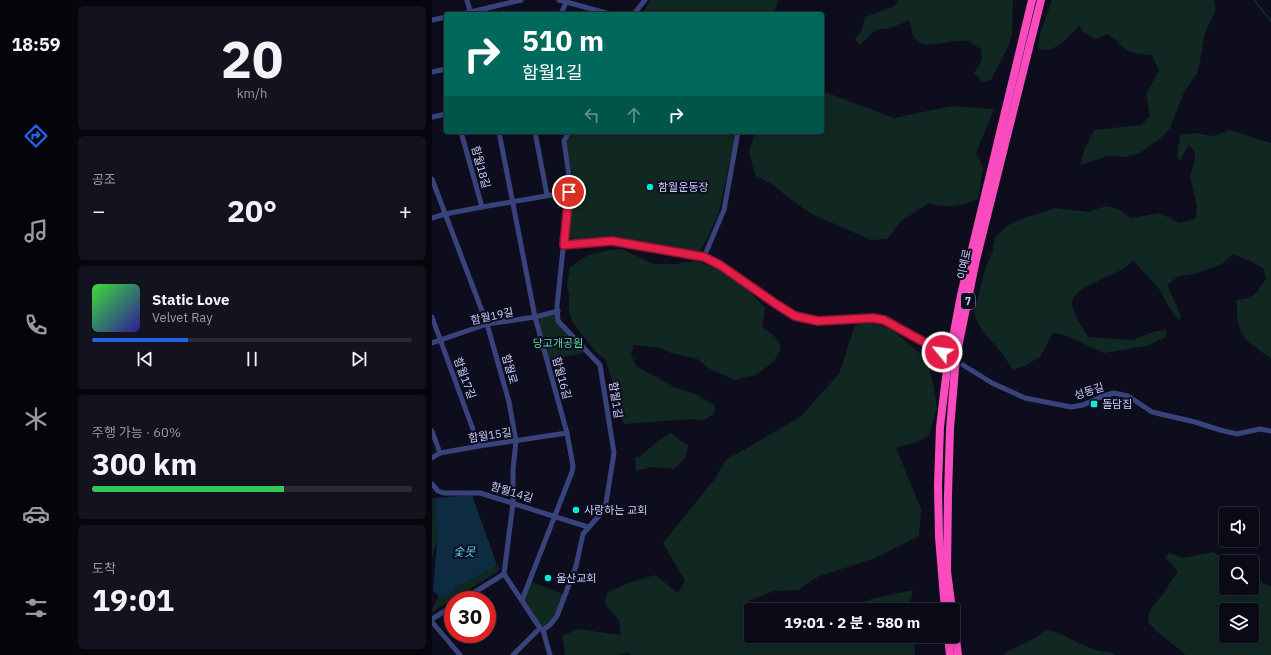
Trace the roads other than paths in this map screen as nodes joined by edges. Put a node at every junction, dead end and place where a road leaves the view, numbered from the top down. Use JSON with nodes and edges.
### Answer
{"nodes":[{"id":1,"x":467,"y":0,"type":"edge"},
{"id":2,"x":521,"y":0,"type":"edge"},
{"id":3,"x":559,"y":0,"type":"edge"},
{"id":4,"x":645,"y":0,"type":"edge"},
{"id":5,"x":1032,"y":0,"type":"edge"},
{"id":6,"x":1041,"y":0,"type":"edge"},
{"id":7,"x":566,"y":1,"type":"edge"},
{"id":8,"x":471,"y":12,"type":"edge"},
{"id":9,"x":475,"y":12,"type":"edge"},
{"id":10,"x":563,"y":12,"type":"edge"},
{"id":11,"x":603,"y":12,"type":"edge"},
{"id":12,"x":636,"y":12,"type":"edge"},
{"id":13,"x":444,"y":17,"type":"edge"},
{"id":14,"x":432,"y":20,"type":"edge"},
{"id":15,"x":444,"y":69,"type":"edge"},
{"id":16,"x":432,"y":72,"type":"edge"},
{"id":17,"x":444,"y":114,"type":"edge"},
{"id":18,"x":432,"y":117,"type":"edge"},
{"id":19,"x":462,"y":134,"type":"edge"},
{"id":20,"x":499,"y":134,"type":"edge"},
{"id":21,"x":535,"y":134,"type":"edge"},
{"id":22,"x":568,"y":134,"type":"edge"},
{"id":23,"x":738,"y":134,"type":"edge"},
{"id":24,"x":432,"y":178,"type":"edge"},
{"id":25,"x":569,"y":192,"type":"junction"},
{"id":26,"x":547,"y":195,"type":"junction"},
{"id":27,"x":513,"y":201,"type":"junction"},
{"id":28,"x":482,"y":207,"type":"junction"},
{"id":29,"x":445,"y":214,"type":"junction"},
{"id":30,"x":432,"y":218,"type":"edge"},
{"id":31,"x":564,"y":245,"type":"junction"},
{"id":32,"x":704,"y":257,"type":"junction"},
{"id":33,"x":558,"y":311,"type":"junction"},
{"id":34,"x":432,"y":317,"type":"edge"},
{"id":35,"x":535,"y":317,"type":"junction"},
{"id":36,"x":487,"y":324,"type":"junction"},
{"id":37,"x":441,"y":340,"type":"junction"},
{"id":38,"x":432,"y":343,"type":"edge"},
{"id":39,"x":942,"y":352,"type":"dead end"},
{"id":40,"x":963,"y":364,"type":"dead end"},
{"id":41,"x":432,"y":431,"type":"edge"},
{"id":42,"x":1271,"y":431,"type":"edge"},
{"id":43,"x":567,"y":433,"type":"junction"},
{"id":44,"x":516,"y":441,"type":"junction"},
{"id":45,"x":479,"y":446,"type":"junction"},
{"id":46,"x":440,"y":453,"type":"junction"},
{"id":47,"x":432,"y":458,"type":"edge"},
{"id":48,"x":432,"y":484,"type":"edge"},
{"id":49,"x":513,"y":503,"type":"junction"},
{"id":50,"x":555,"y":516,"type":"junction"},
{"id":51,"x":588,"y":527,"type":"junction"},
{"id":52,"x":504,"y":574,"type":"junction"},
{"id":53,"x":477,"y":591,"type":"edge"},
{"id":54,"x":522,"y":600,"type":"junction"},
{"id":55,"x":944,"y":603,"type":"edge"},
{"id":56,"x":951,"y":603,"type":"edge"},
{"id":57,"x":444,"y":612,"type":"edge"},
{"id":58,"x":432,"y":620,"type":"edge"},
{"id":59,"x":542,"y":629,"type":"junction"},
{"id":60,"x":949,"y":643,"type":"edge"},
{"id":61,"x":956,"y":643,"type":"edge"},
{"id":62,"x":460,"y":655,"type":"edge"},
{"id":63,"x":514,"y":655,"type":"edge"},
{"id":64,"x":550,"y":655,"type":"edge"},
{"id":65,"x":950,"y":655,"type":"edge"},
{"id":66,"x":958,"y":655,"type":"edge"}],
"edges":[{"from":1,"to":8,"type":"street"},
{"from":2,"to":9,"type":"street"},
{"from":3,"to":7,"type":"street"},
{"from":4,"to":12,"type":"street"},
{"from":5,"to":55,"type":"highway","name":"이예로","number":"7"},
{"from":6,"to":56,"type":"highway","name":"이예로","number":"7"},
{"from":7,"to":10,"type":"street"},
{"from":7,"to":11,"type":"street"},
{"from":13,"to":14,"type":"street"},
{"from":15,"to":16,"type":"street"},
{"from":17,"to":18,"type":"street"},
{"from":19,"to":28,"type":"street","name":"함월18길"},
{"from":20,"to":27,"type":"street","name":"함월16길"},
{"from":21,"to":26,"type":"street"},
{"from":22,"to":25,"type":"street","name":"함월1길"},
{"from":23,"to":32,"type":"street"},
{"from":24,"to":29,"type":"street","name":"함월로"},
{"from":25,"to":26,"type":"street"},
{"from":25,"to":31,"type":"street","name":"함월1길"},
{"from":26,"to":27,"type":"street"},
{"from":27,"to":28,"type":"street"},
{"from":27,"to":35,"type":"street","name":"함월16길"},
{"from":28,"to":29,"type":"street"},
{"from":29,"to":30,"type":"street"},
{"from":29,"to":36,"type":"street","name":"함월로"},
{"from":31,"to":32,"type":"street"},
{"from":31,"to":33,"type":"street","name":"함월1길"},
{"from":32,"to":39,"type":"street"},
{"from":33,"to":35,"type":"street","name":"함월19길"},
{"from":33,"to":51,"type":"street","name":"함월1길"},
{"from":34,"to":37,"type":"street","name":"함월17길"},
{"from":35,"to":36,"type":"street","name":"함월19길"},
{"from":35,"to":43,"type":"street","name":"함월16길"},
{"from":36,"to":37,"type":"street","name":"함월19길"},
{"from":36,"to":44,"type":"street","name":"함월로"},
{"from":37,"to":38,"type":"street","name":"함월19길"},
{"from":37,"to":45,"type":"street","name":"함월17길"},
{"from":40,"to":42,"type":"street","name":"성동길"},
{"from":41,"to":46,"type":"street"},
{"from":43,"to":44,"type":"street","name":"함월15길"},
{"from":43,"to":50,"type":"street","name":"함월16길"},
{"from":44,"to":45,"type":"street","name":"함월15길"},
{"from":44,"to":49,"type":"street","name":"함월로"},
{"from":45,"to":46,"type":"street","name":"함월15길"},
{"from":46,"to":47,"type":"street"},
{"from":48,"to":49,"type":"street","name":"함월14길"},
{"from":49,"to":50,"type":"street","name":"함월14길"},
{"from":49,"to":52,"type":"street","name":"함월로"},
{"from":50,"to":51,"type":"street","name":"함월14길"},
{"from":50,"to":54,"type":"street","name":"함월16길"},
{"from":51,"to":59,"type":"street","name":"함월1길"},
{"from":52,"to":53,"type":"street"},
{"from":52,"to":54,"type":"street"},
{"from":54,"to":59,"type":"street"},
{"from":57,"to":58,"type":"street"},
{"from":58,"to":62,"type":"street"},
{"from":59,"to":63,"type":"street","name":"함월1길"},
{"from":59,"to":64,"type":"street"},
{"from":60,"to":65,"type":"highway"},
{"from":61,"to":66,"type":"highway"}]}
